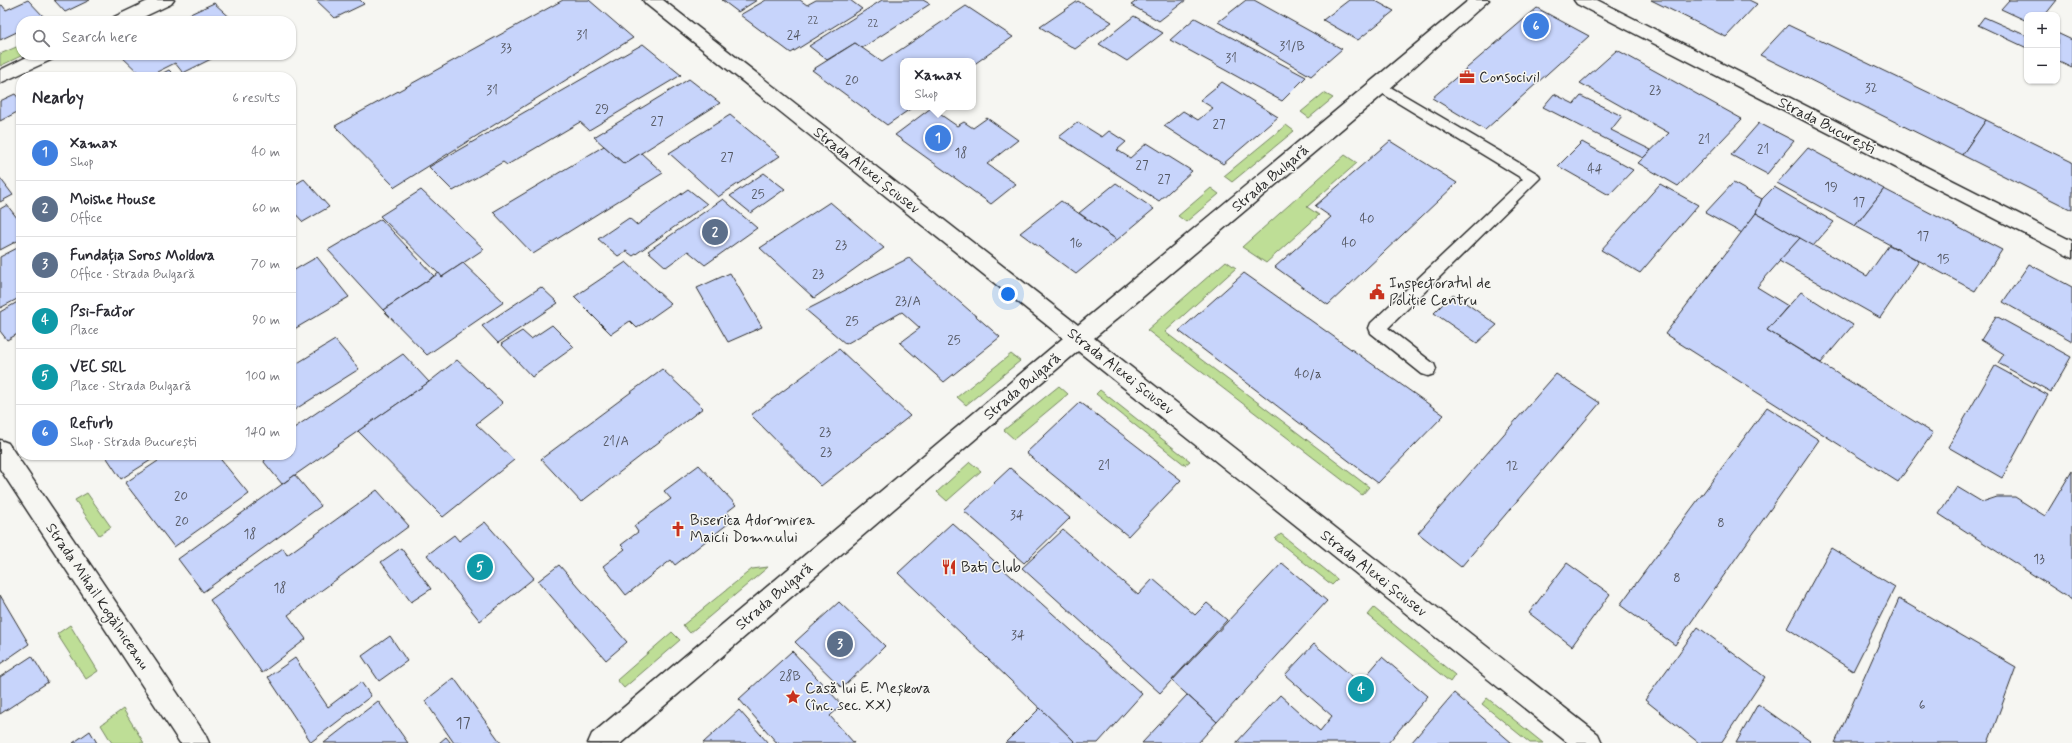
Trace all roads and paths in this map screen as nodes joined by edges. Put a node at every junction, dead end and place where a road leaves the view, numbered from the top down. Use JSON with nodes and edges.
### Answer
{"nodes":[{"id":1,"x":165,"y":0,"type":"edge"},
{"id":2,"x":652,"y":0,"type":"edge"},
{"id":3,"x":1480,"y":0,"type":"edge"},
{"id":4,"x":1583,"y":0,"type":"edge"},
{"id":5,"x":131,"y":16,"type":"edge"},
{"id":6,"x":36,"y":60,"type":"edge"},
{"id":7,"x":0,"y":77,"type":"edge"},
{"id":8,"x":1380,"y":86,"type":"junction"},
{"id":9,"x":2072,"y":250,"type":"edge"},
{"id":10,"x":1079,"y":338,"type":"junction"},
{"id":11,"x":1428,"y":369,"type":"dead end"},
{"id":12,"x":0,"y":450,"type":"edge"},
{"id":13,"x":196,"y":743,"type":"edge"},
{"id":14,"x":601,"y":743,"type":"edge"},
{"id":15,"x":1589,"y":743,"type":"edge"}],
"edges":[{"from":1,"to":5,"type":"street"},
{"from":2,"to":10,"type":"street","name":"Strada Alexei Șciusev"},
{"from":3,"to":8,"type":"street","name":"Strada Bulgară"},
{"from":4,"to":9,"type":"street","name":"Strada București"},
{"from":6,"to":7,"type":"street"},
{"from":8,"to":10,"type":"street","name":"Strada Bulgară"},
{"from":8,"to":11,"type":"lane"},
{"from":10,"to":14,"type":"street","name":"Strada Bulgară"},
{"from":10,"to":15,"type":"street","name":"Strada Alexei Șciusev"},
{"from":12,"to":13,"type":"street","name":"Strada Mihail Kogălniceanu"}]}
